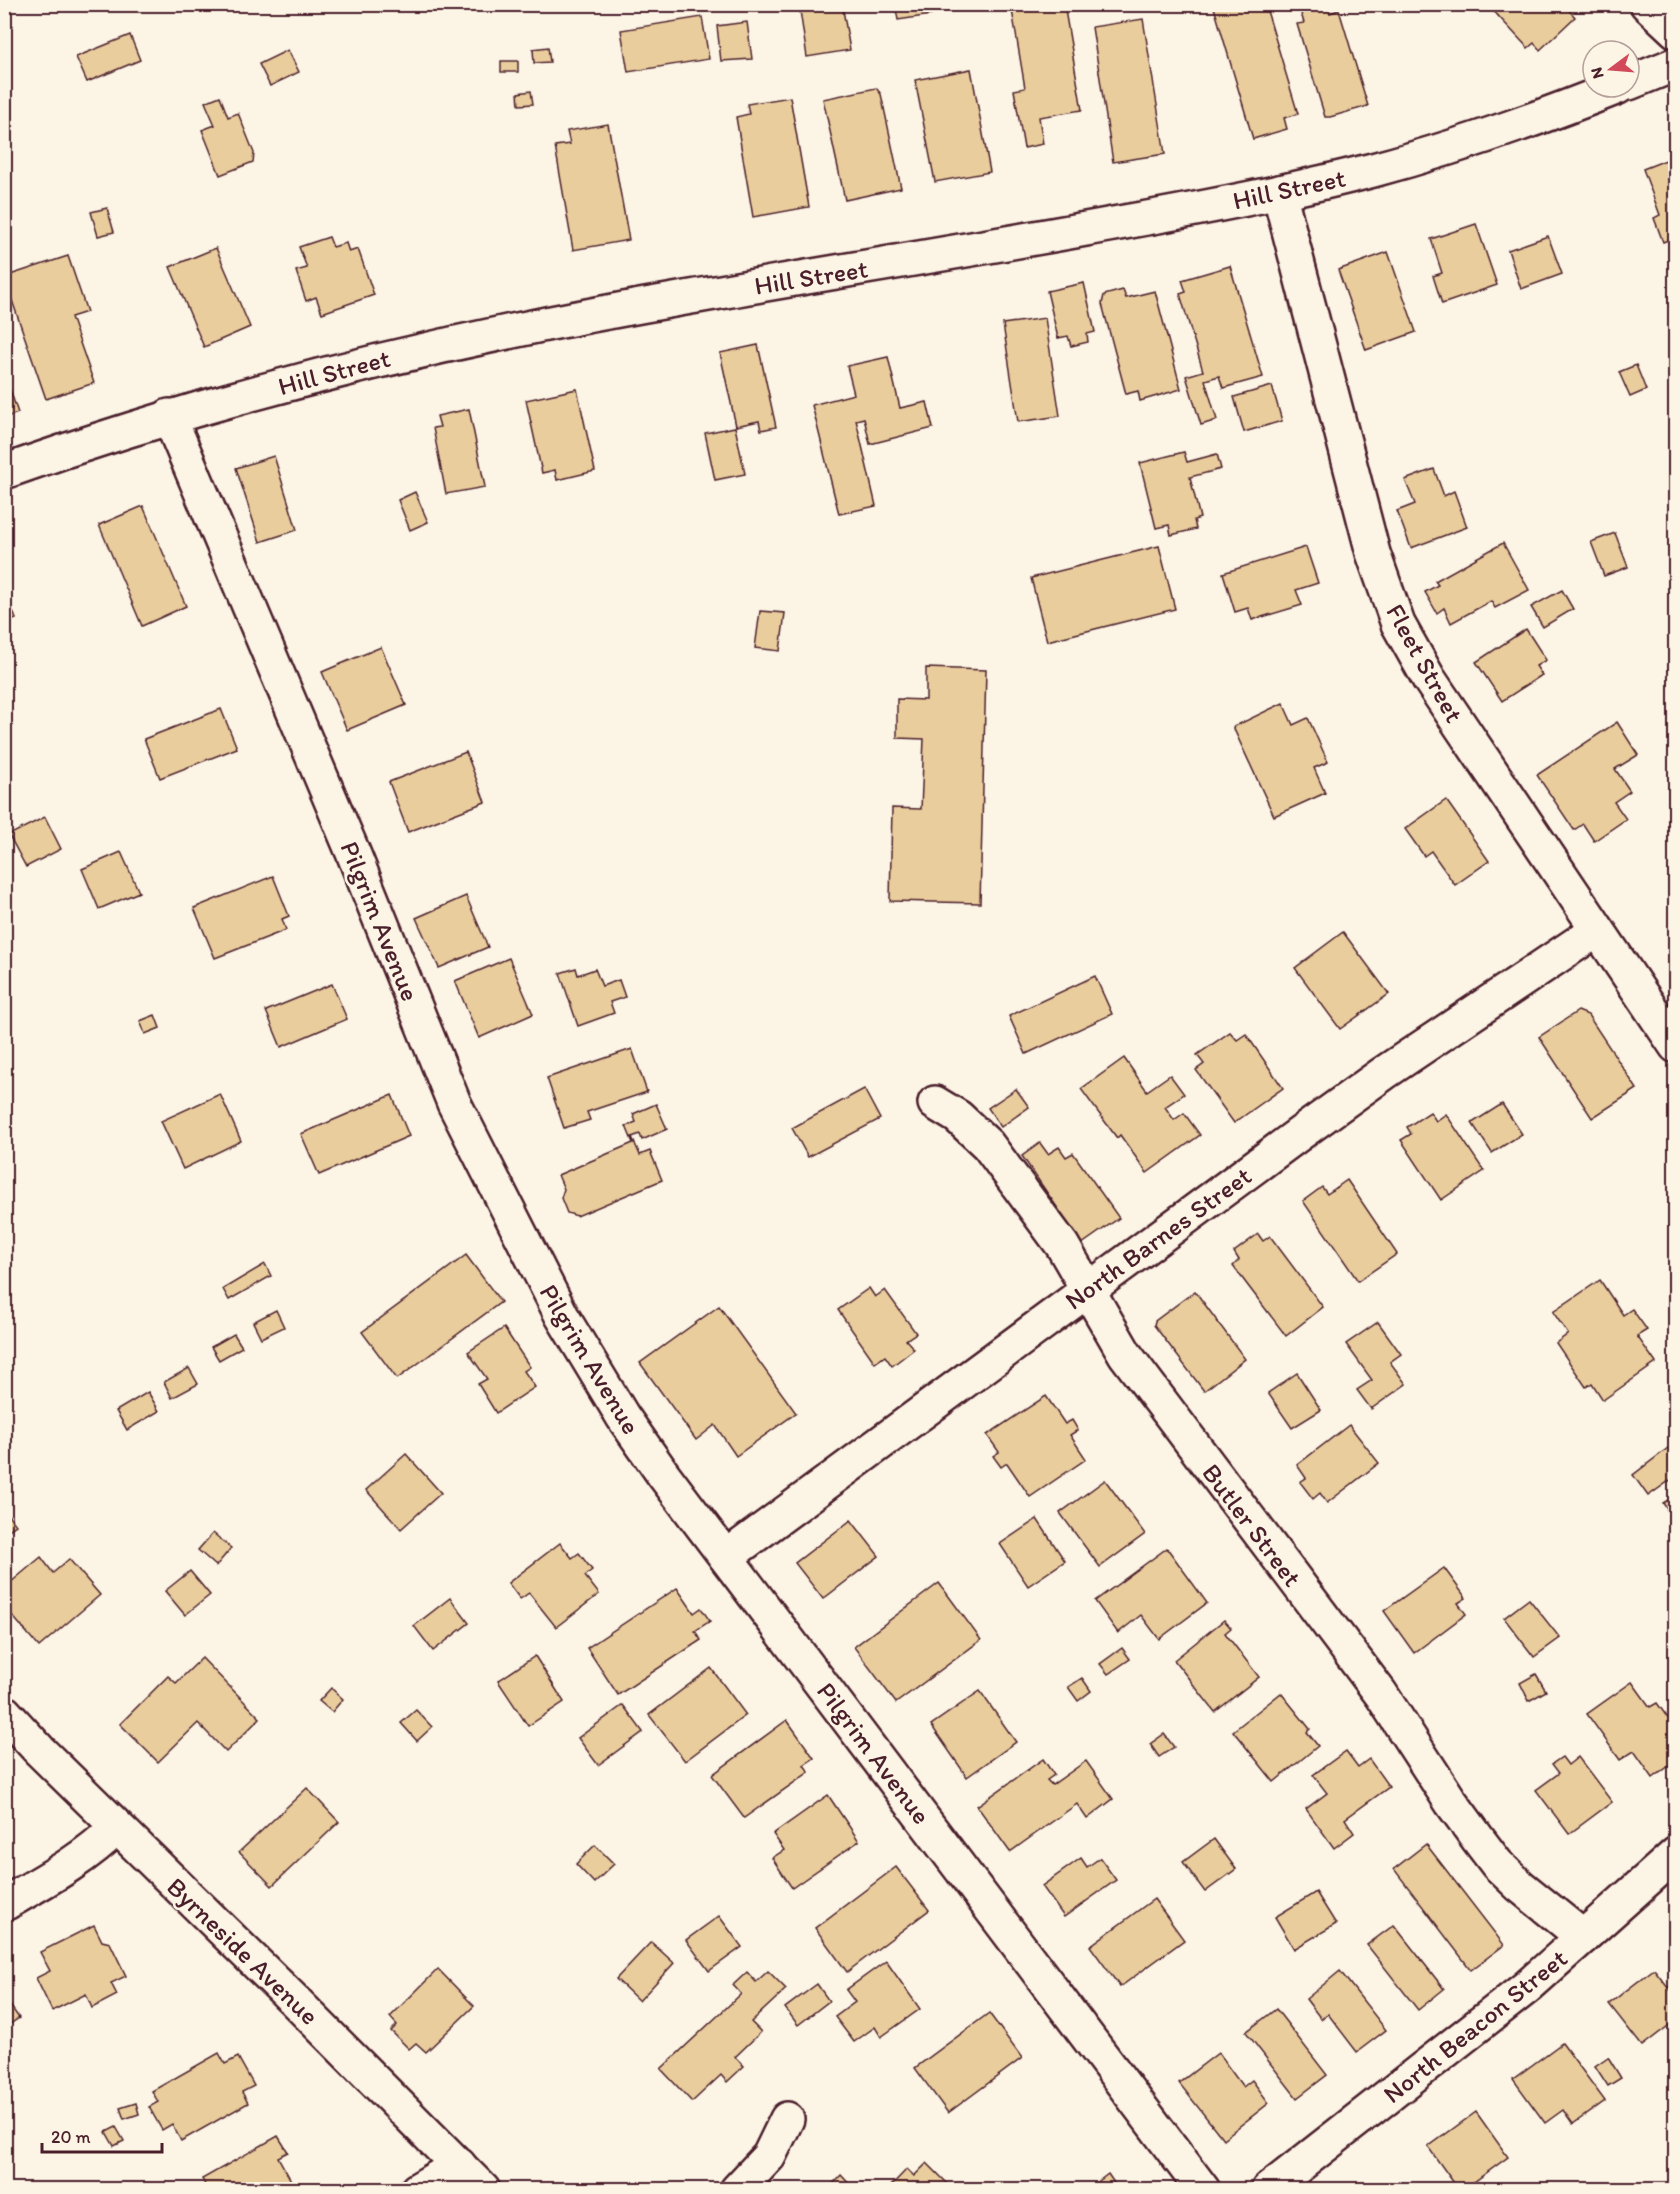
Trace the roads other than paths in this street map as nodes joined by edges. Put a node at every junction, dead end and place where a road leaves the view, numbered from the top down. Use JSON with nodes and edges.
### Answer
{"nodes":[{"id":1,"x":1647,"y":4,"type":"edge"},
{"id":2,"x":1676,"y":31,"type":"edge"},
{"id":3,"x":1676,"y":64,"type":"edge"},
{"id":4,"x":1641,"y":78,"type":"edge"},
{"id":5,"x":1586,"y":99,"type":"edge"},
{"id":6,"x":1279,"y":192,"type":"junction"},
{"id":7,"x":170,"y":416,"type":"junction"},
{"id":8,"x":4,"y":472,"type":"edge"},
{"id":9,"x":1597,"y":930,"type":"junction"},
{"id":10,"x":1676,"y":1046,"type":"edge"},
{"id":11,"x":935,"y":1103,"type":"dead end"},
{"id":12,"x":1087,"y":1290,"type":"junction"},
{"id":13,"x":726,"y":1557,"type":"junction"},
{"id":14,"x":4,"y":1712,"type":"edge"},
{"id":15,"x":117,"y":1827,"type":"junction"},
{"id":16,"x":1676,"y":1854,"type":"edge"},
{"id":17,"x":4,"y":1904,"type":"edge"},
{"id":18,"x":1583,"y":1937,"type":"junction"},
{"id":19,"x":787,"y":2119,"type":"dead end"},
{"id":20,"x":459,"y":2165,"type":"junction"},
{"id":21,"x":417,"y":2190,"type":"edge"},
{"id":22,"x":483,"y":2190,"type":"edge"},
{"id":23,"x":737,"y":2190,"type":"edge"},
{"id":24,"x":1203,"y":2190,"type":"edge"},
{"id":25,"x":1268,"y":2190,"type":"edge"}],
"edges":[{"from":1,"to":2,"type":"street"},
{"from":3,"to":4,"type":"street"},
{"from":5,"to":6,"type":"street","name":"Hill Street"},
{"from":6,"to":7,"type":"street","name":"Hill Street"},
{"from":6,"to":9,"type":"street","name":"Fleet Street"},
{"from":7,"to":8,"type":"street","name":"Hill Street"},
{"from":7,"to":13,"type":"street","name":"Pilgrim Avenue"},
{"from":9,"to":10,"type":"street","name":"Fleet Street"},
{"from":9,"to":12,"type":"street","name":"North Barnes Street"},
{"from":11,"to":12,"type":"street","name":"Butler Street"},
{"from":12,"to":13,"type":"street","name":"North Barnes Street"},
{"from":12,"to":18,"type":"street","name":"Butler Street"},
{"from":13,"to":24,"type":"street","name":"Pilgrim Avenue"},
{"from":14,"to":15,"type":"street","name":"Byrneside Avenue"},
{"from":15,"to":17,"type":"street"},
{"from":15,"to":20,"type":"street","name":"Byrneside Avenue"},
{"from":16,"to":18,"type":"street","name":"North Beacon Street"},
{"from":18,"to":25,"type":"street","name":"North Beacon Street"},
{"from":19,"to":23,"type":"street"},
{"from":20,"to":21,"type":"street"},
{"from":20,"to":22,"type":"street","name":"Byrneside Avenue"}]}
